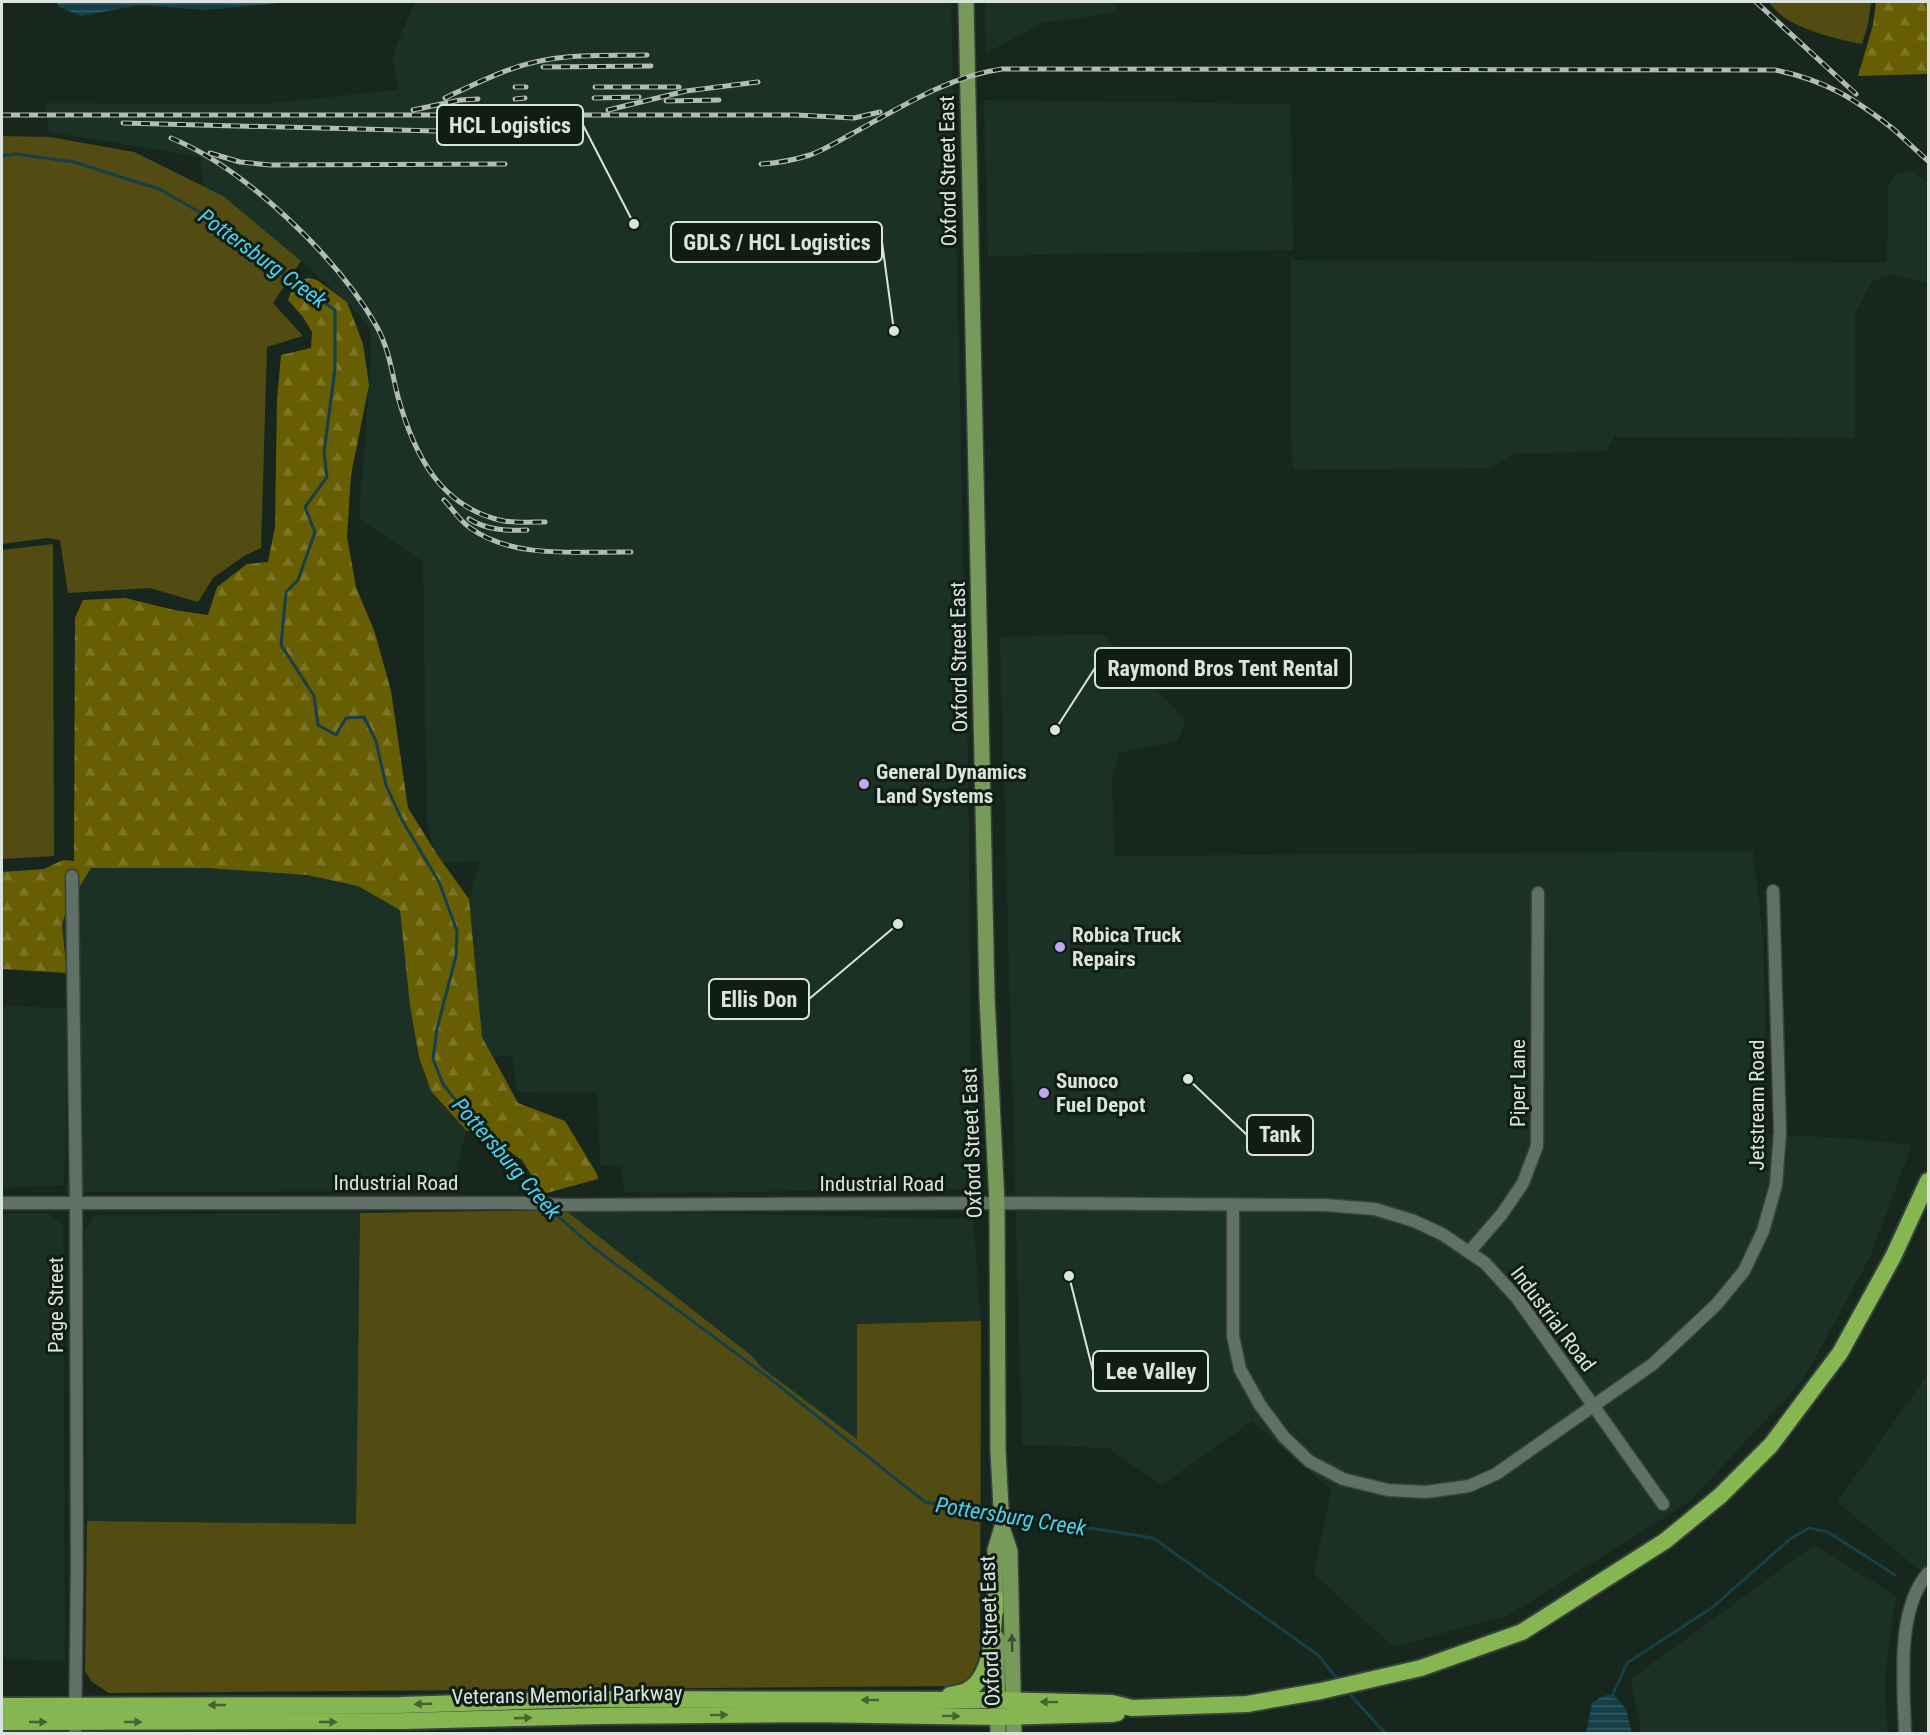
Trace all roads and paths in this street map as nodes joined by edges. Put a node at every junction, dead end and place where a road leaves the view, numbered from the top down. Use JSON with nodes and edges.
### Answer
{"nodes":[{"id":1,"x":966,"y":2,"type":"edge"},
{"id":2,"x":72,"y":876,"type":"dead end"},
{"id":3,"x":1773,"y":891,"type":"dead end"},
{"id":4,"x":1538,"y":893,"type":"dead end"},
{"id":5,"x":1929,"y":1181,"type":"edge"},
{"id":6,"x":75,"y":1202,"type":"junction"},
{"id":7,"x":2,"y":1203,"type":"edge"},
{"id":8,"x":997,"y":1203,"type":"junction"},
{"id":9,"x":1233,"y":1205,"type":"junction"},
{"id":10,"x":1469,"y":1252,"type":"junction"},
{"id":11,"x":1593,"y":1405,"type":"junction"},
{"id":12,"x":1663,"y":1504,"type":"dead end"},
{"id":13,"x":1002,"y":1527,"type":"junction"},
{"id":14,"x":1929,"y":1573,"type":"edge"},
{"id":15,"x":995,"y":1598,"type":"junction"},
{"id":16,"x":929,"y":1700,"type":"junction"},
{"id":17,"x":2,"y":1706,"type":"edge"},
{"id":18,"x":1004,"y":1714,"type":"edge"},
{"id":19,"x":74,"y":1721,"type":"edge"},
{"id":20,"x":2,"y":1722,"type":"edge"},
{"id":21,"x":1014,"y":1734,"type":"edge"},
{"id":22,"x":1905,"y":1734,"type":"edge"}],
"edges":[{"from":1,"to":8,"type":"main road","name":"Oxford Street East"},
{"from":2,"to":6,"type":"street","name":"Page Street"},
{"from":3,"to":11,"type":"street","name":"Jetstream Road"},
{"from":4,"to":10,"type":"street","name":"Piper Lane"},
{"from":5,"to":18,"type":"highway","name":"Veterans Memorial Parkway"},
{"from":6,"to":7,"type":"street","name":"Industrial Road"},
{"from":6,"to":8,"type":"street","name":"Industrial Road"},
{"from":6,"to":19,"type":"street","name":"Page Street"},
{"from":8,"to":9,"type":"street","name":"Industrial Road"},
{"from":8,"to":13,"type":"main road","name":"Oxford Street East"},
{"from":9,"to":10,"type":"street","name":"Industrial Road"},
{"from":9,"to":11,"type":"street","name":"Jetstream Road"},
{"from":10,"to":11,"type":"street","name":"Industrial Road"},
{"from":11,"to":12,"type":"street","name":"Industrial Road"},
{"from":13,"to":15,"type":"main road","name":"Oxford Street East"},
{"from":18,"to":13,"type":"main road","name":"Oxford Street East","one_way":true},
{"from":14,"to":22,"type":"street"},
{"from":15,"to":16,"type":"highway"},
{"from":15,"to":18,"type":"main road","name":"Oxford Street East"},
{"from":16,"to":18,"type":"highway","name":"Veterans Memorial Parkway"},
{"from":16,"to":19,"type":"highway","name":"Veterans Memorial Parkway","one_way":true},
{"from":17,"to":19,"type":"highway","name":"Veterans Memorial Parkway"},
{"from":19,"to":18,"type":"highway","name":"Veterans Memorial Parkway","one_way":true},
{"from":18,"to":21,"type":"main road","name":"Oxford Street East"},
{"from":20,"to":19,"type":"highway","name":"Veterans Memorial Parkway","one_way":true}]}
